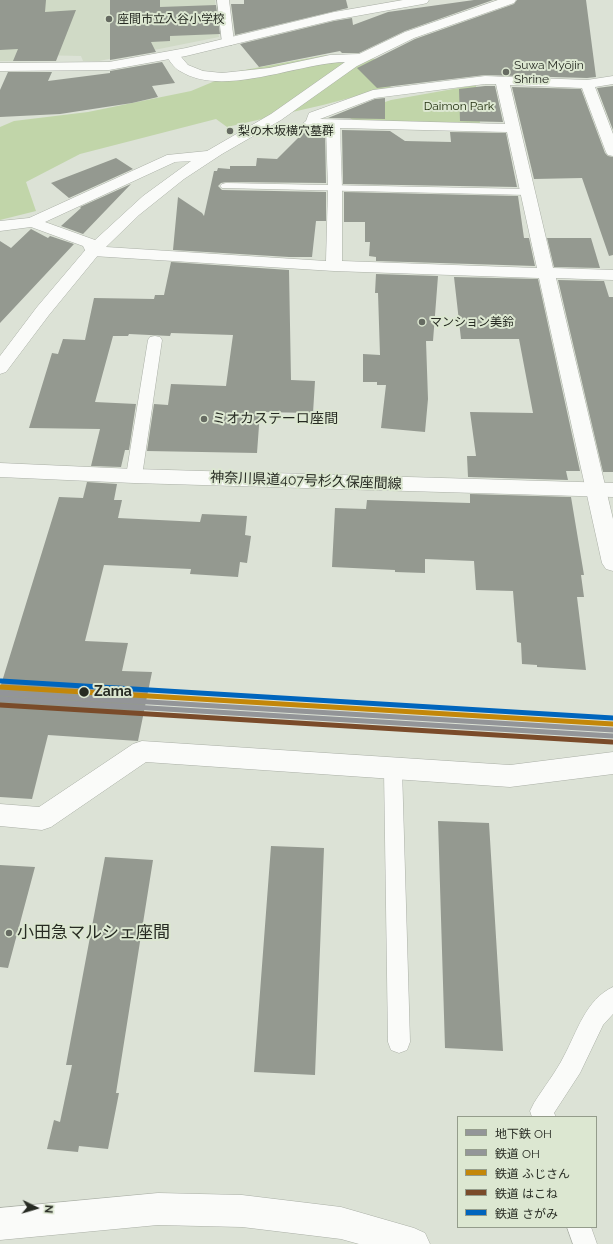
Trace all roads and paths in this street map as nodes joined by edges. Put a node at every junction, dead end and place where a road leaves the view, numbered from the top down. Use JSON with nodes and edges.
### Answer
{"nodes":[{"id":1,"x":223,"y":0,"type":"edge"},
{"id":2,"x":424,"y":0,"type":"edge"},
{"id":3,"x":510,"y":0,"type":"edge"},
{"id":4,"x":228,"y":42,"type":"junction"},
{"id":5,"x":172,"y":55,"type":"junction"},
{"id":6,"x":362,"y":58,"type":"junction"},
{"id":7,"x":0,"y":67,"type":"edge"},
{"id":8,"x":502,"y":80,"type":"junction"},
{"id":9,"x":613,"y":80,"type":"edge"},
{"id":10,"x":587,"y":84,"type":"junction"},
{"id":11,"x":333,"y":124,"type":"junction"},
{"id":12,"x":513,"y":128,"type":"junction"},
{"id":13,"x":613,"y":152,"type":"edge"},
{"id":14,"x":209,"y":155,"type":"junction"},
{"id":15,"x":226,"y":186,"type":"dead end"},
{"id":16,"x":335,"y":188,"type":"junction"},
{"id":17,"x":528,"y":192,"type":"junction"},
{"id":18,"x":32,"y":222,"type":"junction"},
{"id":19,"x":0,"y":226,"type":"edge"},
{"id":20,"x":93,"y":251,"type":"junction"},
{"id":21,"x":334,"y":266,"type":"junction"},
{"id":22,"x":547,"y":272,"type":"junction"},
{"id":23,"x":613,"y":275,"type":"edge"},
{"id":24,"x":155,"y":340,"type":"dead end"},
{"id":25,"x":0,"y":368,"type":"edge"},
{"id":26,"x":0,"y":470,"type":"edge"},
{"id":27,"x":134,"y":476,"type":"junction"},
{"id":28,"x":605,"y":490,"type":"edge"},
{"id":29,"x":613,"y":563,"type":"edge"},
{"id":30,"x":613,"y":763,"type":"edge"},
{"id":31,"x":393,"y":769,"type":"junction"},
{"id":32,"x":0,"y":815,"type":"edge"},
{"id":33,"x":613,"y":998,"type":"edge"},
{"id":34,"x":399,"y":1042,"type":"dead end"},
{"id":35,"x":544,"y":1116,"type":"edge"},
{"id":36,"x":0,"y":1224,"type":"edge"},
{"id":37,"x":579,"y":1228,"type":"edge"},
{"id":38,"x":414,"y":1244,"type":"edge"},
{"id":39,"x":585,"y":1244,"type":"edge"}],
"edges":[{"from":1,"to":4,"type":"street"},
{"from":2,"to":4,"type":"street"},
{"from":3,"to":6,"type":"street"},
{"from":4,"to":5,"type":"street"},
{"from":5,"to":6,"type":"street"},
{"from":5,"to":7,"type":"street"},
{"from":6,"to":14,"type":"street"},
{"from":8,"to":10,"type":"street"},
{"from":8,"to":11,"type":"street"},
{"from":8,"to":12,"type":"street"},
{"from":9,"to":10,"type":"street"},
{"from":10,"to":13,"type":"street"},
{"from":11,"to":12,"type":"street"},
{"from":11,"to":16,"type":"street"},
{"from":12,"to":17,"type":"street"},
{"from":14,"to":18,"type":"street"},
{"from":14,"to":20,"type":"street"},
{"from":15,"to":16,"type":"lane"},
{"from":16,"to":17,"type":"lane"},
{"from":16,"to":21,"type":"street"},
{"from":17,"to":22,"type":"street"},
{"from":18,"to":19,"type":"street"},
{"from":18,"to":20,"type":"street"},
{"from":20,"to":21,"type":"street"},
{"from":20,"to":25,"type":"street"},
{"from":21,"to":22,"type":"street"},
{"from":22,"to":23,"type":"street"},
{"from":22,"to":28,"type":"street"},
{"from":24,"to":27,"type":"lane"},
{"from":26,"to":27,"type":"street","name":"神奈川県道407号杉久保座間線"},
{"from":27,"to":28,"type":"street","name":"神奈川県道407号杉久保座間線"},
{"from":28,"to":29,"type":"street"},
{"from":30,"to":31,"type":"street"},
{"from":31,"to":32,"type":"street"},
{"from":31,"to":34,"type":"lane"},
{"from":33,"to":35,"type":"lane"},
{"from":36,"to":38,"type":"street"},
{"from":37,"to":39,"type":"lane"}]}
